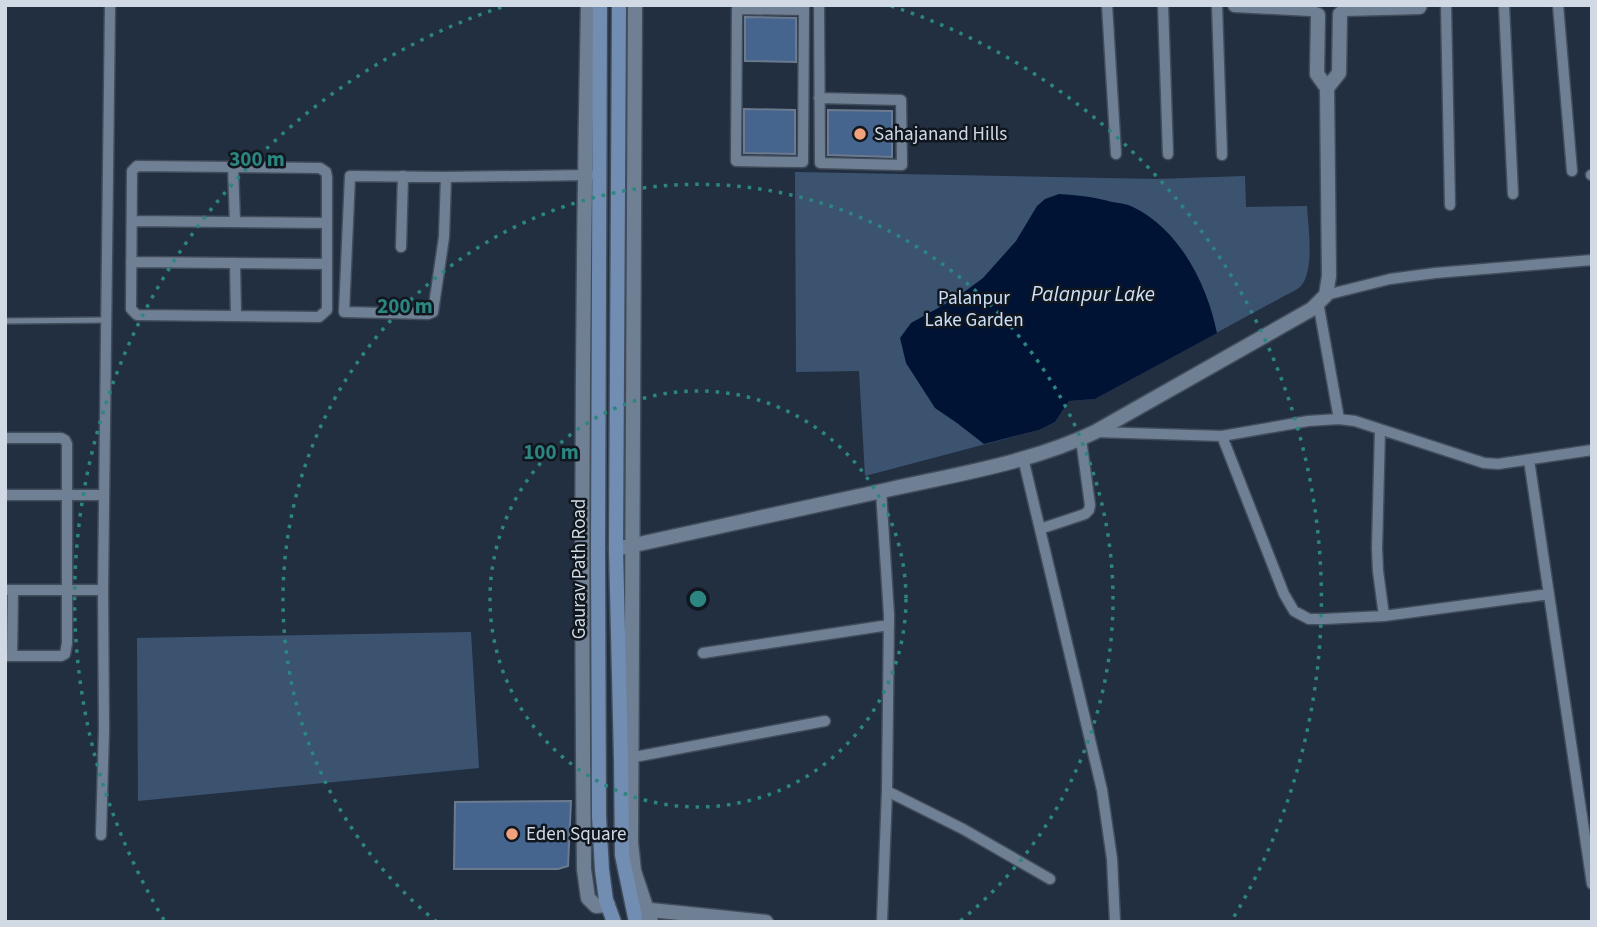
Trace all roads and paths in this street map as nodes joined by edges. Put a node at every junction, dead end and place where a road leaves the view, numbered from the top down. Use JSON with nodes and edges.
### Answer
{"nodes":[{"id":1,"x":110,"y":5,"type":"edge"},
{"id":2,"x":588,"y":5,"type":"edge"},
{"id":3,"x":600,"y":5,"type":"edge"},
{"id":4,"x":619,"y":5,"type":"edge"},
{"id":5,"x":635,"y":5,"type":"edge"},
{"id":6,"x":819,"y":5,"type":"edge"},
{"id":7,"x":1107,"y":5,"type":"edge"},
{"id":8,"x":1163,"y":5,"type":"edge"},
{"id":9,"x":1217,"y":5,"type":"edge"},
{"id":10,"x":1235,"y":5,"type":"edge"},
{"id":11,"x":1420,"y":5,"type":"edge"},
{"id":12,"x":1446,"y":5,"type":"edge"},
{"id":13,"x":1504,"y":5,"type":"edge"},
{"id":14,"x":1558,"y":5,"type":"edge"},
{"id":15,"x":804,"y":7,"type":"edge"},
{"id":16,"x":1344,"y":9,"type":"edge"},
{"id":17,"x":1313,"y":10,"type":"edge"},
{"id":18,"x":1328,"y":88,"type":"junction"},
{"id":19,"x":820,"y":98,"type":"junction"},
{"id":20,"x":1168,"y":153,"type":"dead end"},
{"id":21,"x":1116,"y":154,"type":"dead end"},
{"id":22,"x":1222,"y":155,"type":"dead end"},
{"id":23,"x":233,"y":167,"type":"junction"},
{"id":24,"x":1572,"y":171,"type":"dead end"},
{"id":25,"x":592,"y":175,"type":"junction"},
{"id":26,"x":403,"y":176,"type":"junction"},
{"id":27,"x":446,"y":177,"type":"junction"},
{"id":28,"x":1513,"y":194,"type":"dead end"},
{"id":29,"x":1450,"y":205,"type":"dead end"},
{"id":30,"x":132,"y":221,"type":"junction"},
{"id":31,"x":234,"y":222,"type":"junction"},
{"id":32,"x":327,"y":223,"type":"junction"},
{"id":33,"x":108,"y":234,"type":"junction"},
{"id":34,"x":132,"y":235,"type":"junction"},
{"id":35,"x":401,"y":247,"type":"dead end"},
{"id":36,"x":108,"y":254,"type":"junction"},
{"id":37,"x":132,"y":258,"type":"junction"},
{"id":38,"x":1592,"y":260,"type":"edge"},
{"id":39,"x":235,"y":263,"type":"junction"},
{"id":40,"x":327,"y":264,"type":"junction"},
{"id":41,"x":1322,"y":298,"type":"junction"},
{"id":42,"x":119,"y":309,"type":"junction"},
{"id":43,"x":236,"y":316,"type":"junction"},
{"id":44,"x":107,"y":320,"type":"junction"},
{"id":45,"x":5,"y":321,"type":"edge"},
{"id":46,"x":1339,"y":419,"type":"junction"},
{"id":47,"x":1380,"y":429,"type":"junction"},
{"id":48,"x":1096,"y":432,"type":"junction"},
{"id":49,"x":1222,"y":436,"type":"junction"},
{"id":50,"x":5,"y":438,"type":"edge"},
{"id":51,"x":1080,"y":439,"type":"junction"},
{"id":52,"x":1592,"y":450,"type":"edge"},
{"id":53,"x":1023,"y":458,"type":"junction"},
{"id":54,"x":1529,"y":460,"type":"junction"},
{"id":55,"x":881,"y":491,"type":"junction"},
{"id":56,"x":5,"y":495,"type":"edge"},
{"id":57,"x":65,"y":495,"type":"junction"},
{"id":58,"x":104,"y":495,"type":"junction"},
{"id":59,"x":1040,"y":528,"type":"junction"},
{"id":60,"x":633,"y":546,"type":"junction"},
{"id":61,"x":616,"y":549,"type":"junction"},
{"id":62,"x":598,"y":554,"type":"junction"},
{"id":63,"x":9,"y":590,"type":"edge"},
{"id":64,"x":66,"y":590,"type":"junction"},
{"id":65,"x":103,"y":590,"type":"junction"},
{"id":66,"x":1549,"y":594,"type":"junction"},
{"id":67,"x":1384,"y":616,"type":"junction"},
{"id":68,"x":889,"y":625,"type":"junction"},
{"id":69,"x":703,"y":653,"type":"dead end"},
{"id":70,"x":9,"y":656,"type":"edge"},
{"id":71,"x":825,"y":722,"type":"dead end"},
{"id":72,"x":626,"y":759,"type":"junction"},
{"id":73,"x":887,"y":791,"type":"junction"},
{"id":74,"x":101,"y":835,"type":"dead end"},
{"id":75,"x":1050,"y":879,"type":"dead end"},
{"id":76,"x":1592,"y":884,"type":"edge"},
{"id":77,"x":602,"y":905,"type":"junction"},
{"id":78,"x":641,"y":915,"type":"edge"},
{"id":79,"x":602,"y":922,"type":"edge"},
{"id":80,"x":614,"y":922,"type":"edge"},
{"id":81,"x":766,"y":922,"type":"edge"},
{"id":82,"x":882,"y":922,"type":"edge"},
{"id":83,"x":1115,"y":922,"type":"edge"}],
"edges":[{"from":1,"to":33,"type":"street"},
{"from":2,"to":25,"type":"street"},
{"from":3,"to":25,"type":"main road","name":"Gaurav Path Road"},
{"from":4,"to":61,"type":"main road","name":"Gaurav Path Road"},
{"from":5,"to":60,"type":"street"},
{"from":6,"to":19,"type":"street"},
{"from":7,"to":21,"type":"street"},
{"from":8,"to":20,"type":"street"},
{"from":9,"to":22,"type":"street"},
{"from":10,"to":17,"type":"street"},
{"from":11,"to":16,"type":"street"},
{"from":12,"to":29,"type":"street"},
{"from":13,"to":28,"type":"street"},
{"from":14,"to":24,"type":"street"},
{"from":15,"to":15,"type":"street"},
{"from":16,"to":17,"type":"street"},
{"from":16,"to":18,"type":"street"},
{"from":17,"to":18,"type":"street"},
{"from":18,"to":41,"type":"street"},
{"from":19,"to":19,"type":"street"},
{"from":23,"to":30,"type":"street"},
{"from":23,"to":31,"type":"street"},
{"from":23,"to":32,"type":"street"},
{"from":25,"to":27,"type":"street"},
{"from":25,"to":62,"type":"main road","name":"Gaurav Path Road"},
{"from":25,"to":77,"type":"street"},
{"from":26,"to":27,"type":"street"},
{"from":26,"to":27,"type":"street"},
{"from":26,"to":35,"type":"street"},
{"from":30,"to":31,"type":"street"},
{"from":30,"to":34,"type":"street"},
{"from":31,"to":32,"type":"street"},
{"from":32,"to":40,"type":"street"},
{"from":33,"to":34,"type":"street"},
{"from":33,"to":36,"type":"street"},
{"from":34,"to":37,"type":"street"},
{"from":36,"to":37,"type":"street"},
{"from":36,"to":42,"type":"street"},
{"from":37,"to":39,"type":"street"},
{"from":37,"to":42,"type":"street"},
{"from":38,"to":41,"type":"street"},
{"from":39,"to":40,"type":"street"},
{"from":39,"to":43,"type":"street"},
{"from":40,"to":43,"type":"street"},
{"from":41,"to":46,"type":"street"},
{"from":41,"to":48,"type":"street"},
{"from":42,"to":43,"type":"street"},
{"from":42,"to":44,"type":"street"},
{"from":44,"to":45,"type":"lane"},
{"from":44,"to":58,"type":"street"},
{"from":46,"to":47,"type":"street"},
{"from":46,"to":49,"type":"street"},
{"from":47,"to":54,"type":"street"},
{"from":47,"to":67,"type":"street"},
{"from":48,"to":49,"type":"street"},
{"from":48,"to":51,"type":"street"},
{"from":49,"to":67,"type":"street"},
{"from":50,"to":57,"type":"street"},
{"from":51,"to":53,"type":"street"},
{"from":51,"to":59,"type":"street"},
{"from":52,"to":54,"type":"street"},
{"from":53,"to":55,"type":"street"},
{"from":53,"to":59,"type":"street"},
{"from":54,"to":66,"type":"street"},
{"from":55,"to":60,"type":"street"},
{"from":55,"to":68,"type":"street"},
{"from":56,"to":57,"type":"street"},
{"from":57,"to":58,"type":"street"},
{"from":57,"to":64,"type":"street"},
{"from":58,"to":65,"type":"street"},
{"from":59,"to":83,"type":"street"},
{"from":60,"to":61,"type":"street"},
{"from":60,"to":72,"type":"street"},
{"from":61,"to":62,"type":"street"},
{"from":61,"to":72,"type":"main road","name":"Gaurav Path Road"},
{"from":62,"to":77,"type":"main road","name":"Gaurav Path Road"},
{"from":63,"to":64,"type":"street"},
{"from":63,"to":70,"type":"street"},
{"from":64,"to":65,"type":"street"},
{"from":64,"to":70,"type":"street"},
{"from":65,"to":74,"type":"street"},
{"from":66,"to":67,"type":"street"},
{"from":66,"to":76,"type":"street"},
{"from":68,"to":69,"type":"street"},
{"from":68,"to":73,"type":"street"},
{"from":71,"to":72,"type":"street"},
{"from":72,"to":78,"type":"main road","name":"Gaurav Path Road"},
{"from":73,"to":75,"type":"street"},
{"from":73,"to":82,"type":"street"},
{"from":77,"to":79,"type":"street"},
{"from":77,"to":80,"type":"main road","name":"Gaurav Path Road"},
{"from":78,"to":81,"type":"street"}]}
